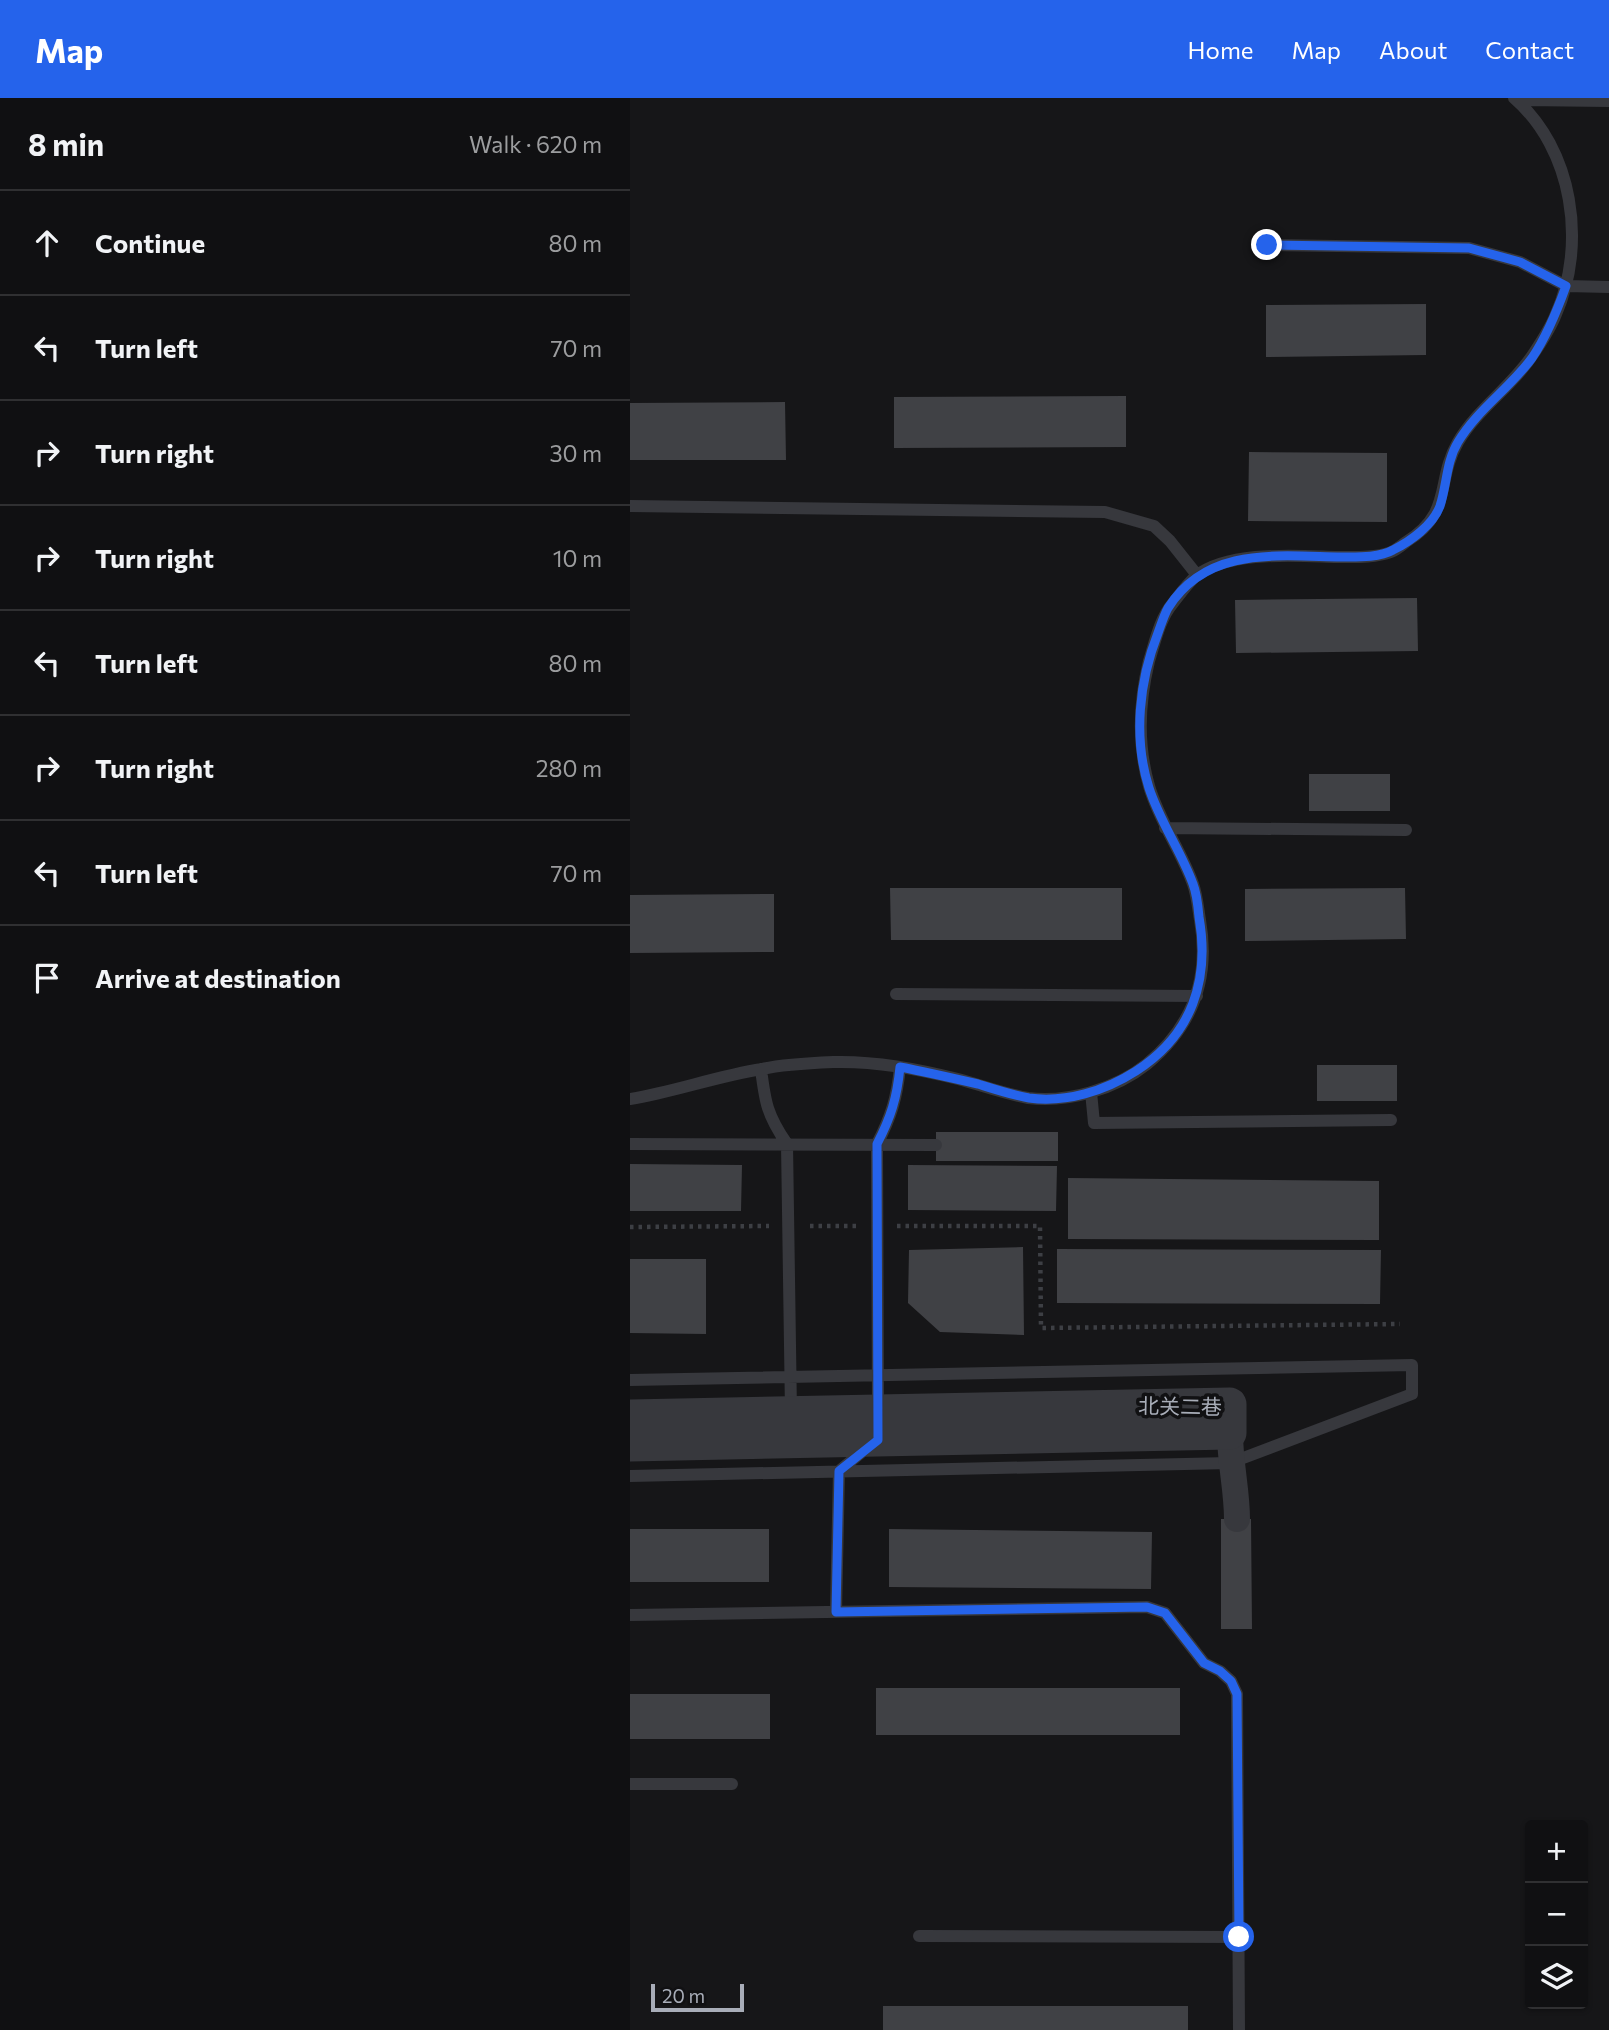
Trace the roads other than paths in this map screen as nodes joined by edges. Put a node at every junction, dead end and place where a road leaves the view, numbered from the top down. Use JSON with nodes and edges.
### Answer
{"nodes":[{"id":1,"x":1516,"y":99,"type":"edge"},
{"id":2,"x":1609,"y":101,"type":"edge"},
{"id":3,"x":1267,"y":245,"type":"dead end"},
{"id":4,"x":1566,"y":286,"type":"junction"},
{"id":5,"x":1609,"y":287,"type":"edge"},
{"id":6,"x":630,"y":506,"type":"edge"},
{"id":7,"x":1197,"y":575,"type":"junction"},
{"id":8,"x":1165,"y":828,"type":"junction"},
{"id":9,"x":1406,"y":830,"type":"dead end"},
{"id":10,"x":896,"y":994,"type":"dead end"},
{"id":11,"x":1197,"y":996,"type":"junction"},
{"id":12,"x":900,"y":1067,"type":"junction"},
{"id":13,"x":761,"y":1069,"type":"junction"},
{"id":14,"x":1091,"y":1092,"type":"junction"},
{"id":15,"x":630,"y":1099,"type":"edge"},
{"id":16,"x":1391,"y":1121,"type":"dead end"},
{"id":17,"x":630,"y":1144,"type":"edge"},
{"id":18,"x":787,"y":1144,"type":"junction"},
{"id":19,"x":877,"y":1144,"type":"junction"},
{"id":20,"x":936,"y":1145,"type":"dead end"},
{"id":21,"x":878,"y":1375,"type":"junction"},
{"id":22,"x":790,"y":1376,"type":"junction"},
{"id":23,"x":630,"y":1380,"type":"edge"},
{"id":24,"x":630,"y":1416,"type":"edge"},
{"id":25,"x":878,"y":1425,"type":"junction"},
{"id":26,"x":799,"y":1437,"type":"junction"},
{"id":27,"x":630,"y":1445,"type":"edge"},
{"id":28,"x":1230,"y":1448,"type":"junction"},
{"id":29,"x":839,"y":1471,"type":"junction"},
{"id":30,"x":630,"y":1476,"type":"edge"},
{"id":31,"x":1237,"y":1519,"type":"dead end"},
{"id":32,"x":836,"y":1612,"type":"junction"},
{"id":33,"x":630,"y":1615,"type":"edge"},
{"id":34,"x":630,"y":1784,"type":"edge"},
{"id":35,"x":732,"y":1784,"type":"dead end"},
{"id":36,"x":919,"y":1936,"type":"dead end"},
{"id":37,"x":1239,"y":1937,"type":"junction"},
{"id":38,"x":1239,"y":2030,"type":"edge"}],
"edges":[{"from":1,"to":2,"type":"lane"},
{"from":1,"to":4,"type":"lane"},
{"from":3,"to":4,"type":"lane"},
{"from":4,"to":5,"type":"lane"},
{"from":4,"to":7,"type":"lane"},
{"from":6,"to":7,"type":"lane"},
{"from":7,"to":8,"type":"lane"},
{"from":8,"to":9,"type":"lane"},
{"from":8,"to":11,"type":"lane"},
{"from":10,"to":11,"type":"lane"},
{"from":11,"to":14,"type":"lane"},
{"from":12,"to":13,"type":"lane"},
{"from":12,"to":14,"type":"lane"},
{"from":12,"to":19,"type":"lane"},
{"from":13,"to":15,"type":"lane"},
{"from":13,"to":18,"type":"lane"},
{"from":14,"to":16,"type":"lane"},
{"from":17,"to":18,"type":"lane"},
{"from":18,"to":19,"type":"lane"},
{"from":18,"to":22,"type":"lane"},
{"from":19,"to":20,"type":"lane"},
{"from":19,"to":21,"type":"lane"},
{"from":21,"to":22,"type":"lane"},
{"from":21,"to":25,"type":"lane"},
{"from":21,"to":28,"type":"lane"},
{"from":22,"to":23,"type":"lane"},
{"from":22,"to":26,"type":"lane"},
{"from":24,"to":26,"type":"street","name":"北关二巷"},
{"from":25,"to":26,"type":"street","name":"北关二巷"},
{"from":25,"to":28,"type":"street","name":"北关二巷"},
{"from":25,"to":29,"type":"lane"},
{"from":26,"to":27,"type":"street","name":"北关二巷"},
{"from":26,"to":29,"type":"lane"},
{"from":28,"to":29,"type":"lane"},
{"from":28,"to":31,"type":"street"},
{"from":29,"to":30,"type":"lane"},
{"from":29,"to":32,"type":"lane"},
{"from":32,"to":33,"type":"lane"},
{"from":32,"to":37,"type":"lane"},
{"from":34,"to":35,"type":"lane"},
{"from":36,"to":37,"type":"lane"},
{"from":37,"to":38,"type":"lane"}]}
